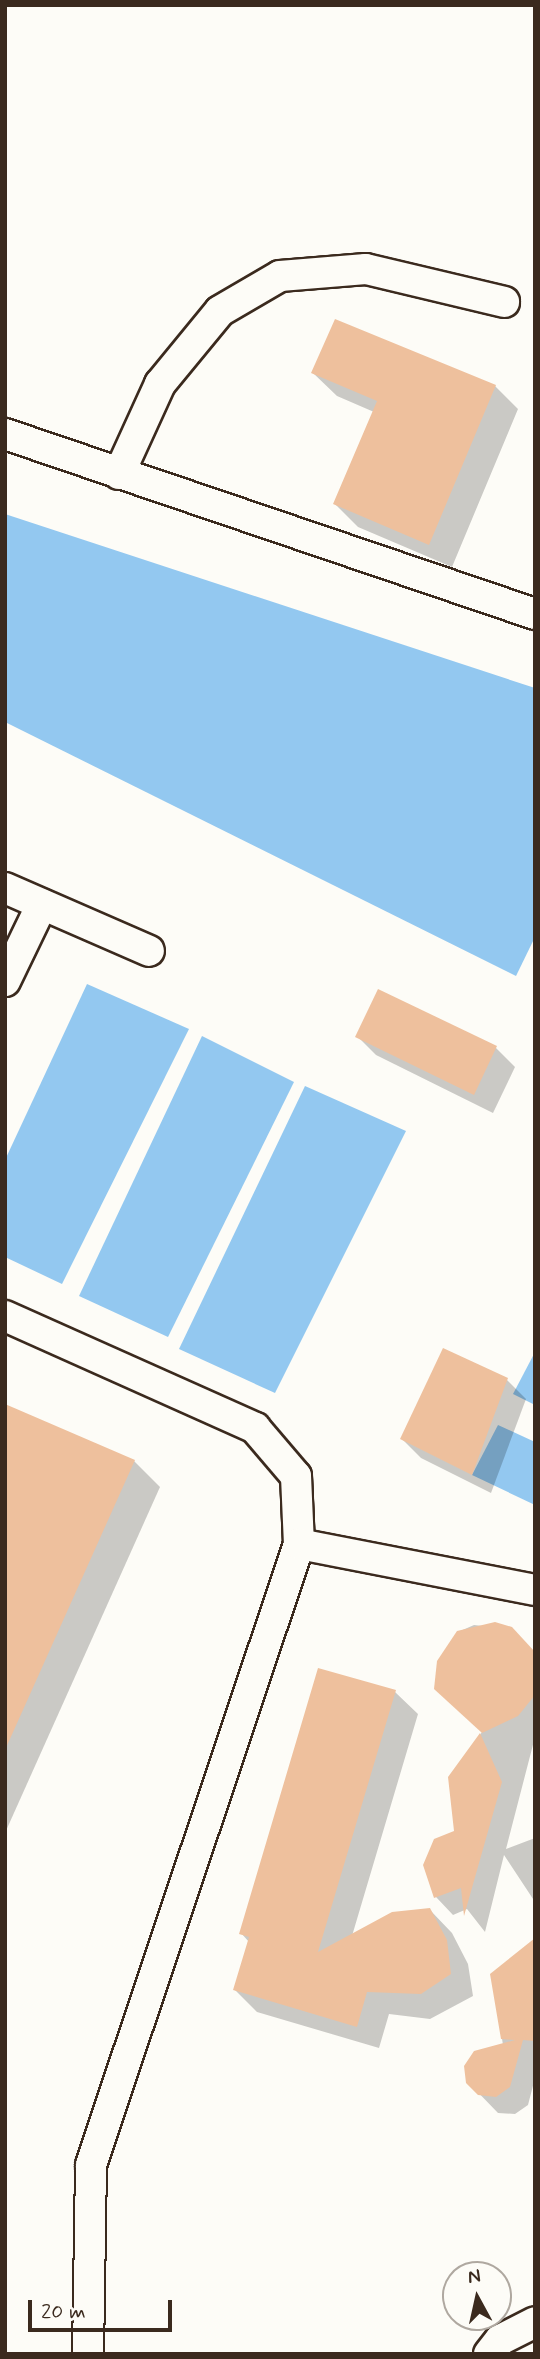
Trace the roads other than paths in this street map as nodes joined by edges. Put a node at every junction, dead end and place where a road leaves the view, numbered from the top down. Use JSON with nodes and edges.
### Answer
{"nodes":[{"id":1,"x":505,"y":302,"type":"dead end"},
{"id":2,"x":5,"y":434,"type":"edge"},
{"id":3,"x":119,"y":474,"type":"junction"},
{"id":4,"x":535,"y":614,"type":"edge"},
{"id":5,"x":5,"y":888,"type":"edge"},
{"id":6,"x":42,"y":904,"type":"junction"},
{"id":7,"x":149,"y":951,"type":"dead end"},
{"id":8,"x":5,"y":981,"type":"edge"},
{"id":9,"x":5,"y":1316,"type":"edge"},
{"id":10,"x":299,"y":1544,"type":"junction"},
{"id":11,"x":535,"y":1590,"type":"edge"},
{"id":12,"x":535,"y":2322,"type":"edge"},
{"id":13,"x":88,"y":2354,"type":"edge"},
{"id":14,"x":489,"y":2354,"type":"edge"}],
"edges":[{"from":1,"to":3,"type":"lane"},
{"from":2,"to":3,"type":"lane"},
{"from":3,"to":4,"type":"lane"},
{"from":5,"to":6,"type":"lane"},
{"from":6,"to":7,"type":"lane"},
{"from":6,"to":8,"type":"lane"},
{"from":9,"to":10,"type":"lane"},
{"from":10,"to":11,"type":"lane"},
{"from":10,"to":13,"type":"lane"},
{"from":12,"to":14,"type":"lane"}]}
